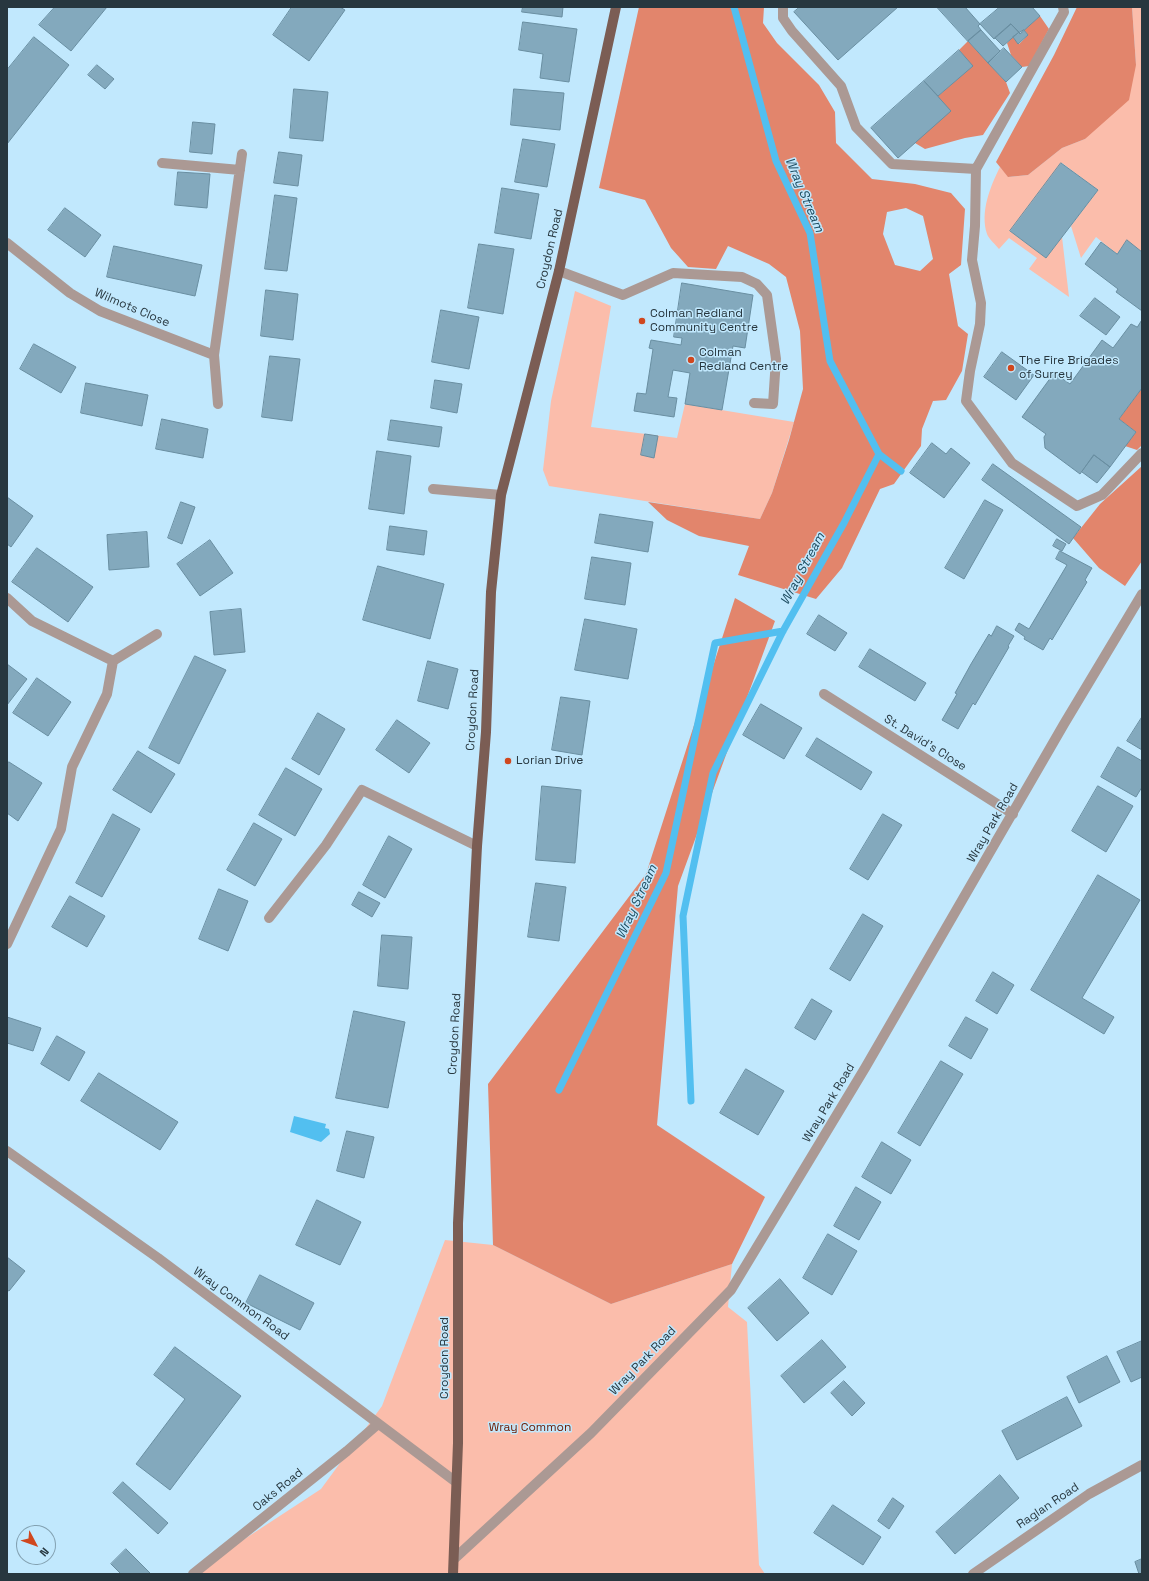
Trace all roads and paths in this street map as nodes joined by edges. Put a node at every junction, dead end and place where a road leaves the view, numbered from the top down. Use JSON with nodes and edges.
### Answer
{"nodes":[{"id":1,"x":616,"y":7,"type":"edge"},
{"id":2,"x":783,"y":7,"type":"edge"},
{"id":3,"x":1063,"y":7,"type":"edge"},
{"id":4,"x":242,"y":154,"type":"dead end"},
{"id":5,"x":162,"y":163,"type":"dead end"},
{"id":6,"x":976,"y":169,"type":"junction"},
{"id":7,"x":240,"y":170,"type":"junction"},
{"id":8,"x":7,"y":243,"type":"edge"},
{"id":9,"x":559,"y":271,"type":"junction"},
{"id":10,"x":214,"y":356,"type":"junction"},
{"id":11,"x":218,"y":404,"type":"dead end"},
{"id":12,"x":754,"y":404,"type":"dead end"},
{"id":13,"x":1142,"y":453,"type":"edge"},
{"id":14,"x":432,"y":489,"type":"dead end"},
{"id":15,"x":502,"y":496,"type":"junction"},
{"id":16,"x":1142,"y":594,"type":"edge"},
{"id":17,"x":7,"y":598,"type":"edge"},
{"id":18,"x":156,"y":634,"type":"dead end"},
{"id":19,"x":114,"y":661,"type":"junction"},
{"id":20,"x":824,"y":694,"type":"dead end"},
{"id":21,"x":1013,"y":814,"type":"junction"},
{"id":22,"x":477,"y":846,"type":"junction"},
{"id":23,"x":268,"y":918,"type":"dead end"},
{"id":24,"x":7,"y":944,"type":"edge"},
{"id":25,"x":7,"y":1151,"type":"edge"},
{"id":26,"x":378,"y":1424,"type":"junction"},
{"id":27,"x":1142,"y":1465,"type":"edge"},
{"id":28,"x":456,"y":1482,"type":"junction"},
{"id":29,"x":454,"y":1559,"type":"junction"},
{"id":30,"x":192,"y":1574,"type":"edge"},
{"id":31,"x":453,"y":1574,"type":"edge"},
{"id":32,"x":973,"y":1574,"type":"edge"}],
"edges":[{"from":1,"to":9,"type":"main road","name":"Croydon Road"},
{"from":2,"to":6,"type":"street"},
{"from":3,"to":6,"type":"street"},
{"from":4,"to":7,"type":"street"},
{"from":5,"to":7,"type":"street"},
{"from":6,"to":13,"type":"street"},
{"from":7,"to":10,"type":"street"},
{"from":8,"to":10,"type":"street","name":"Wilmots Close"},
{"from":9,"to":12,"type":"street"},
{"from":9,"to":15,"type":"main road","name":"Croydon Road"},
{"from":10,"to":11,"type":"street"},
{"from":14,"to":15,"type":"street"},
{"from":15,"to":22,"type":"main road","name":"Croydon Road"},
{"from":16,"to":21,"type":"street","name":"Wray Park Road"},
{"from":17,"to":19,"type":"street"},
{"from":18,"to":19,"type":"street"},
{"from":19,"to":24,"type":"street"},
{"from":20,"to":21,"type":"street","name":"St. David's Close"},
{"from":21,"to":29,"type":"street","name":"Wray Park Road"},
{"from":22,"to":23,"type":"street"},
{"from":22,"to":28,"type":"main road","name":"Croydon Road"},
{"from":25,"to":26,"type":"street","name":"Wray Common Road"},
{"from":26,"to":28,"type":"street","name":"Wray Common Road"},
{"from":26,"to":30,"type":"street","name":"Oaks Road"},
{"from":27,"to":32,"type":"street","name":"Raglan Road"},
{"from":28,"to":29,"type":"main road","name":"Croydon Road"},
{"from":29,"to":31,"type":"main road","name":"Croydon Road"}]}
